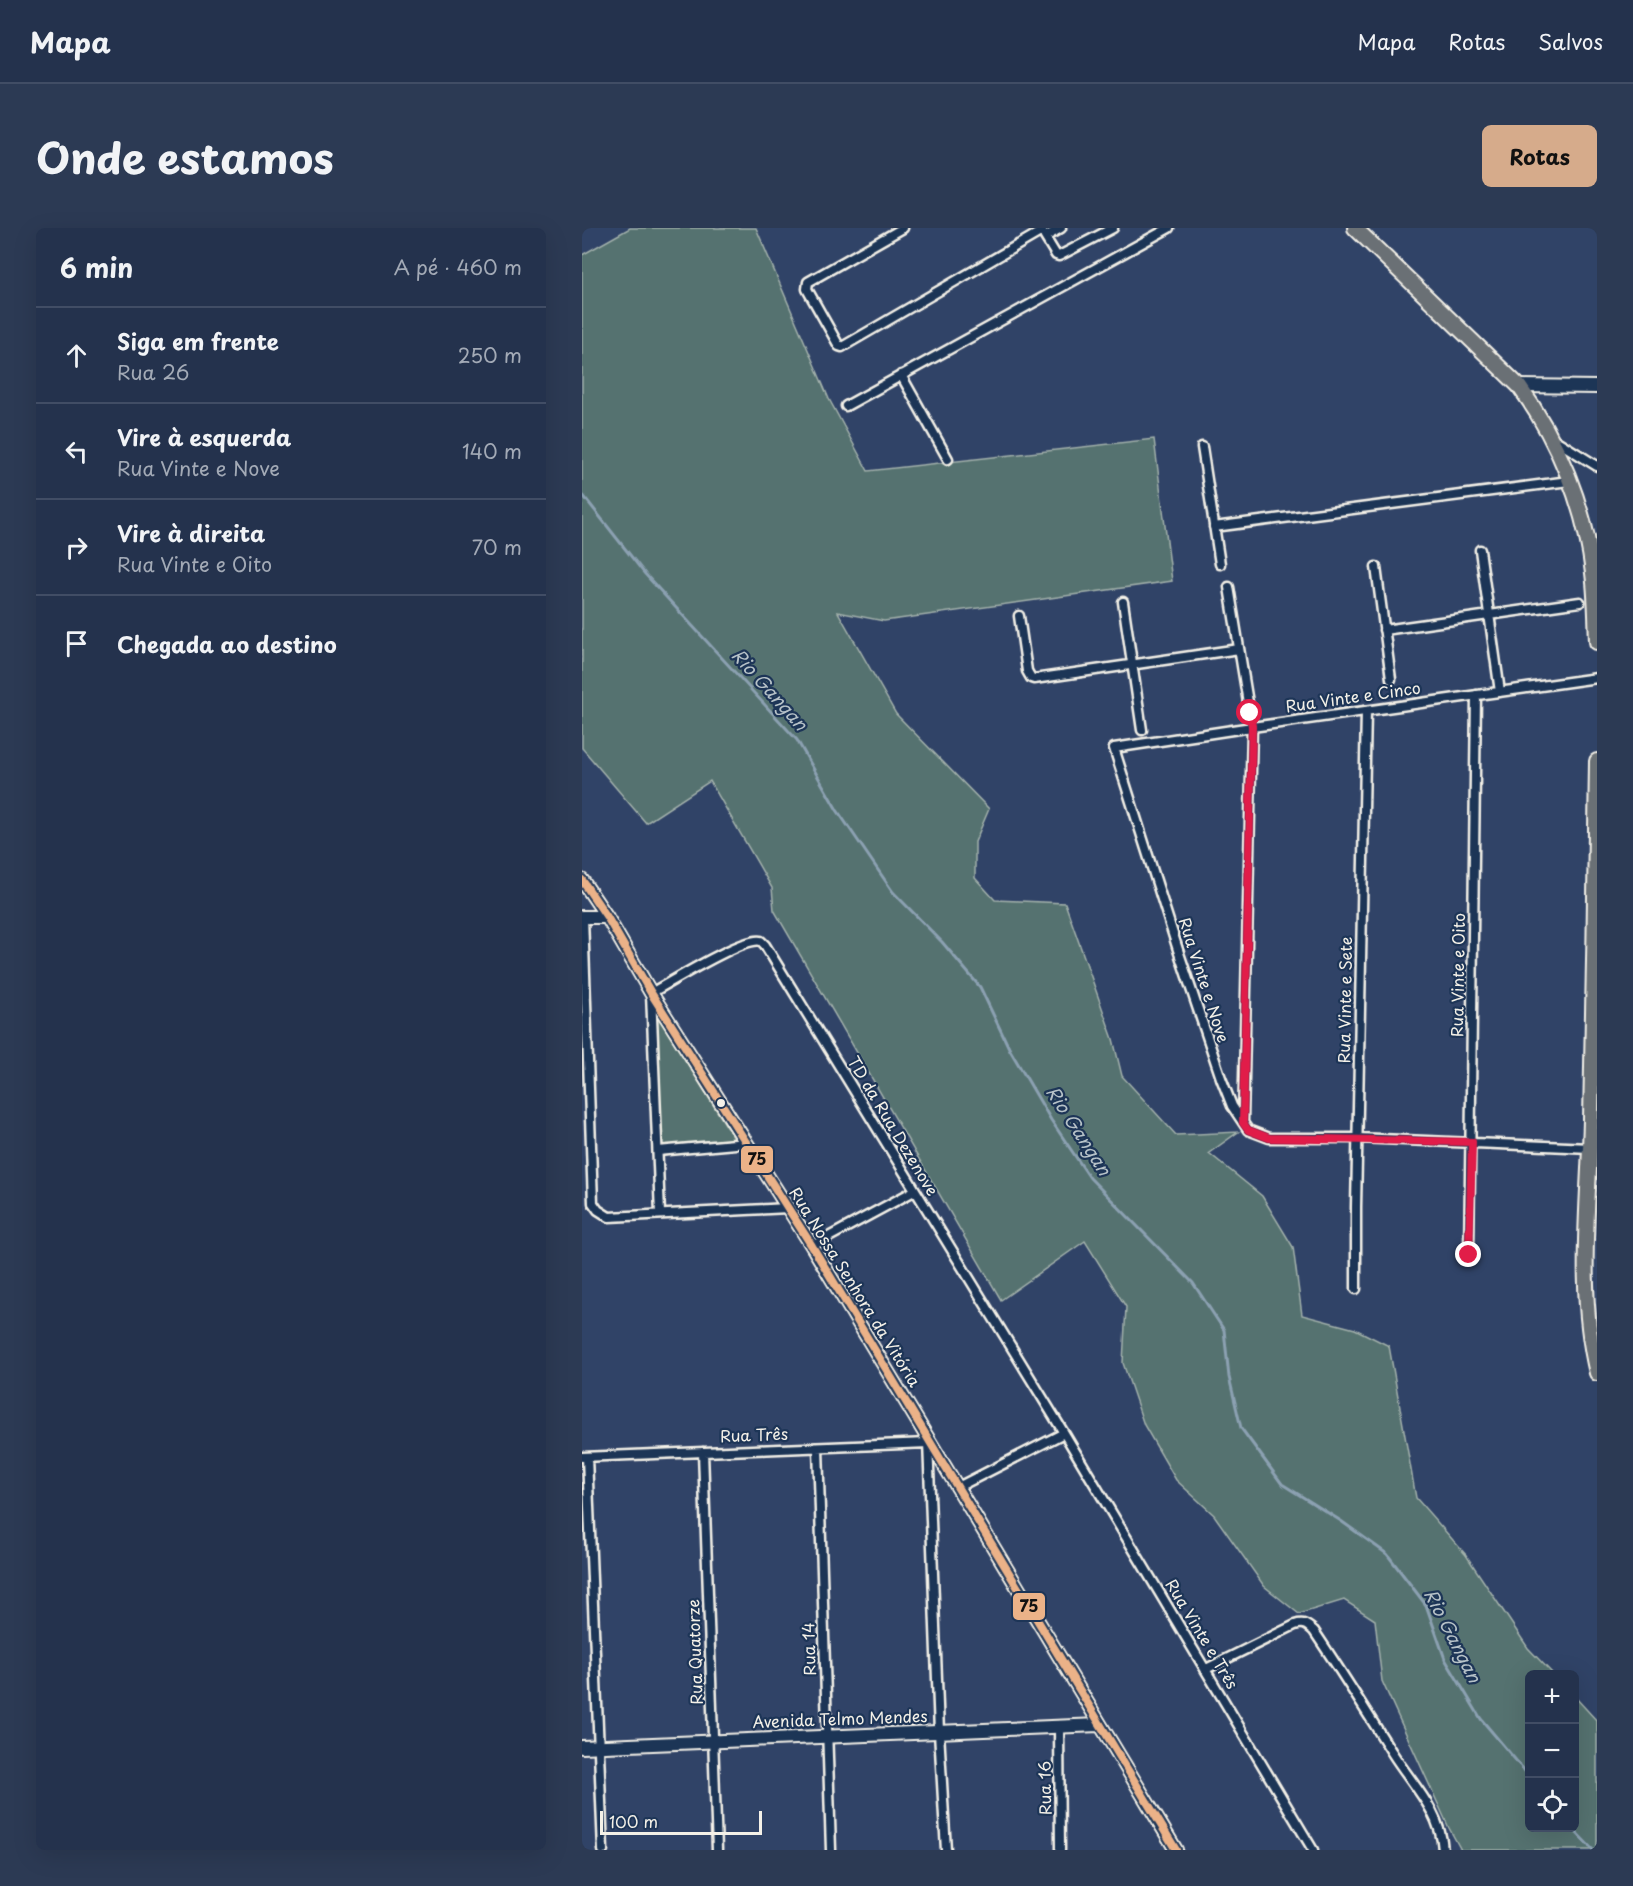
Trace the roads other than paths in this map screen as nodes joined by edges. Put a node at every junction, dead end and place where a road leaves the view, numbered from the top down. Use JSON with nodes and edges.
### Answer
{"nodes":[{"id":1,"x":903,"y":228,"type":"edge"},
{"id":2,"x":1061,"y":228,"type":"edge"},
{"id":3,"x":1113,"y":228,"type":"edge"},
{"id":4,"x":1169,"y":228,"type":"edge"},
{"id":5,"x":1355,"y":228,"type":"edge"},
{"id":6,"x":1042,"y":231,"type":"dead end"},
{"id":7,"x":901,"y":375,"type":"junction"},
{"id":8,"x":1519,"y":386,"type":"junction"},
{"id":9,"x":1597,"y":387,"type":"edge"},
{"id":10,"x":846,"y":406,"type":"dead end"},
{"id":11,"x":1551,"y":437,"type":"junction"},
{"id":12,"x":1202,"y":447,"type":"dead end"},
{"id":13,"x":948,"y":459,"type":"dead end"},
{"id":14,"x":1597,"y":466,"type":"edge"},
{"id":15,"x":1569,"y":481,"type":"junction"},
{"id":16,"x":1214,"y":527,"type":"junction"},
{"id":17,"x":1480,"y":550,"type":"dead end"},
{"id":18,"x":1220,"y":564,"type":"dead end"},
{"id":19,"x":1376,"y":567,"type":"dead end"},
{"id":20,"x":1229,"y":587,"type":"dead end"},
{"id":21,"x":1123,"y":602,"type":"dead end"},
{"id":22,"x":1580,"y":602,"type":"dead end"},
{"id":23,"x":1489,"y":615,"type":"junction"},
{"id":24,"x":1019,"y":616,"type":"dead end"},
{"id":25,"x":1384,"y":630,"type":"junction"},
{"id":26,"x":1597,"y":642,"type":"edge"},
{"id":27,"x":1239,"y":649,"type":"junction"},
{"id":28,"x":1132,"y":665,"type":"junction"},
{"id":29,"x":1597,"y":678,"type":"edge"},
{"id":30,"x":1390,"y":679,"type":"dead end"},
{"id":31,"x":1500,"y":692,"type":"junction"},
{"id":32,"x":1476,"y":695,"type":"junction"},
{"id":33,"x":1365,"y":711,"type":"junction"},
{"id":34,"x":1252,"y":726,"type":"junction"},
{"id":35,"x":1142,"y":730,"type":"dead end"},
{"id":36,"x":1114,"y":748,"type":"joint"},
{"id":37,"x":1597,"y":761,"type":"edge"},
{"id":38,"x":582,"y":880,"type":"edge"},
{"id":39,"x":607,"y":916,"type":"junction"},
{"id":40,"x":583,"y":917,"type":"edge"},
{"id":41,"x":651,"y":993,"type":"junction"},
{"id":42,"x":1595,"y":1085,"type":"edge"},
{"id":43,"x":1243,"y":1123,"type":"junction"},
{"id":44,"x":1357,"y":1138,"type":"junction"},
{"id":45,"x":1472,"y":1142,"type":"junction"},
{"id":46,"x":746,"y":1143,"type":"junction"},
{"id":47,"x":1590,"y":1148,"type":"junction"},
{"id":48,"x":658,"y":1151,"type":"junction"},
{"id":49,"x":1593,"y":1185,"type":"edge"},
{"id":50,"x":914,"y":1191,"type":"junction"},
{"id":51,"x":788,"y":1208,"type":"junction"},
{"id":52,"x":660,"y":1214,"type":"junction"},
{"id":53,"x":812,"y":1246,"type":"junction"},
{"id":54,"x":1469,"y":1255,"type":"dead end"},
{"id":55,"x":1356,"y":1289,"type":"dead end"},
{"id":56,"x":1597,"y":1373,"type":"edge"},
{"id":57,"x":1064,"y":1433,"type":"junction"},
{"id":58,"x":928,"y":1440,"type":"junction"},
{"id":59,"x":818,"y":1448,"type":"junction"},
{"id":60,"x":704,"y":1452,"type":"junction"},
{"id":61,"x":584,"y":1457,"type":"edge"},
{"id":62,"x":958,"y":1487,"type":"junction"},
{"id":63,"x":1206,"y":1669,"type":"junction"},
{"id":64,"x":1099,"y":1725,"type":"junction"},
{"id":65,"x":1059,"y":1726,"type":"junction"},
{"id":66,"x":939,"y":1731,"type":"junction"},
{"id":67,"x":827,"y":1736,"type":"junction"},
{"id":68,"x":713,"y":1741,"type":"junction"},
{"id":69,"x":598,"y":1746,"type":"junction"},
{"id":70,"x":582,"y":1747,"type":"edge"},
{"id":71,"x":603,"y":1850,"type":"edge"},
{"id":72,"x":717,"y":1850,"type":"edge"},
{"id":73,"x":831,"y":1850,"type":"edge"},
{"id":74,"x":946,"y":1850,"type":"edge"},
{"id":75,"x":1060,"y":1850,"type":"edge"},
{"id":76,"x":1176,"y":1850,"type":"edge"},
{"id":77,"x":1314,"y":1850,"type":"edge"},
{"id":78,"x":1443,"y":1850,"type":"edge"}],
"edges":[{"from":1,"to":6,"type":"street"},
{"from":2,"to":3,"type":"street"},
{"from":4,"to":7,"type":"street"},
{"from":5,"to":8,"type":"main road"},
{"from":7,"to":10,"type":"street"},
{"from":7,"to":13,"type":"street"},
{"from":8,"to":9,"type":"street"},
{"from":8,"to":11,"type":"main road"},
{"from":11,"to":14,"type":"street"},
{"from":11,"to":15,"type":"main road"},
{"from":12,"to":16,"type":"street"},
{"from":15,"to":16,"type":"street"},
{"from":15,"to":26,"type":"main road"},
{"from":16,"to":18,"type":"street"},
{"from":17,"to":23,"type":"street"},
{"from":19,"to":25,"type":"street"},
{"from":20,"to":27,"type":"street"},
{"from":21,"to":28,"type":"street"},
{"from":22,"to":23,"type":"street"},
{"from":23,"to":25,"type":"street"},
{"from":23,"to":31,"type":"street"},
{"from":24,"to":28,"type":"street"},
{"from":25,"to":30,"type":"street"},
{"from":27,"to":28,"type":"street"},
{"from":27,"to":34,"type":"street"},
{"from":28,"to":35,"type":"street"},
{"from":29,"to":31,"type":"street","name":"Rua Vinte e Cinco"},
{"from":31,"to":32,"type":"street","name":"Rua Vinte e Cinco"},
{"from":32,"to":33,"type":"street","name":"Rua Vinte e Cinco"},
{"from":32,"to":45,"type":"street","name":"Rua Vinte e Oito"},
{"from":33,"to":34,"type":"street","name":"Rua Vinte e Cinco"},
{"from":33,"to":44,"type":"street","name":"Rua Vinte e Sete"},
{"from":34,"to":36,"type":"street","name":"Rua Vinte e Cinco"},
{"from":34,"to":43,"type":"street"},
{"from":36,"to":43,"type":"street","name":"Rua Vinte e Nove"},
{"from":37,"to":42,"type":"main road"},
{"from":38,"to":39,"type":"street","name":"Rua Nossa Senhora da Vitória"},
{"from":39,"to":40,"type":"street"},
{"from":39,"to":41,"type":"street","name":"Rua Nossa Senhora da Vitória"},
{"from":40,"to":52,"type":"street"},
{"from":41,"to":46,"type":"street","name":"Rua Nossa Senhora da Vitória"},
{"from":41,"to":48,"type":"street"},
{"from":41,"to":50,"type":"street","name":"TD da Rua Dezenove"},
{"from":42,"to":47,"type":"main road"},
{"from":43,"to":44,"type":"street"},
{"from":44,"to":45,"type":"street"},
{"from":44,"to":55,"type":"street","name":"Rua Vinte e Sete"},
{"from":45,"to":47,"type":"street"},
{"from":45,"to":54,"type":"street","name":"Rua Vinte e Oito"},
{"from":46,"to":48,"type":"street"},
{"from":46,"to":51,"type":"street","name":"Rua Nossa Senhora da Vitória"},
{"from":47,"to":49,"type":"main road"},
{"from":48,"to":52,"type":"street"},
{"from":49,"to":56,"type":"main road"},
{"from":50,"to":53,"type":"street"},
{"from":50,"to":57,"type":"street","name":"TD da Rua Dezenove"},
{"from":51,"to":52,"type":"street"},
{"from":51,"to":53,"type":"street","name":"Rua Nossa Senhora da Vitória"},
{"from":53,"to":58,"type":"street","name":"Rua Nossa Senhora da Vitória"},
{"from":57,"to":62,"type":"street"},
{"from":57,"to":63,"type":"street","name":"Rua Vinte e Três"},
{"from":58,"to":59,"type":"street","name":"Rua Três"},
{"from":58,"to":62,"type":"street","name":"Rua Nossa Senhora da Vitória"},
{"from":58,"to":66,"type":"street","name":"Rua Nossa Senhora da Vitória"},
{"from":59,"to":60,"type":"street","name":"Rua Três"},
{"from":59,"to":67,"type":"street","name":"Rua 14"},
{"from":60,"to":61,"type":"street","name":"Rua Três"},
{"from":60,"to":68,"type":"street","name":"Rua Quatorze"},
{"from":61,"to":69,"type":"street"},
{"from":62,"to":64,"type":"street","name":"Rua Nossa Senhora da Vitória"},
{"from":63,"to":77,"type":"street","name":"Rua Vinte e Três"},
{"from":63,"to":78,"type":"street"},
{"from":64,"to":65,"type":"street","name":"Avenida Telmo Mendes"},
{"from":64,"to":76,"type":"street","name":"Rua Nossa Senhora da Vitória"},
{"from":65,"to":66,"type":"street","name":"Avenida Telmo Mendes"},
{"from":65,"to":75,"type":"street","name":"Rua 16"},
{"from":66,"to":67,"type":"street","name":"Avenida Telmo Mendes"},
{"from":66,"to":74,"type":"street","name":"Rua Nossa Senhora da Vitória"},
{"from":67,"to":68,"type":"street","name":"Avenida Telmo Mendes"},
{"from":67,"to":73,"type":"street","name":"Rua 14"},
{"from":68,"to":69,"type":"street","name":"Avenida Telmo Mendes"},
{"from":68,"to":72,"type":"street","name":"Rua Quatorze"},
{"from":69,"to":70,"type":"street","name":"Avenida Telmo Mendes"},
{"from":69,"to":71,"type":"street"}]}
